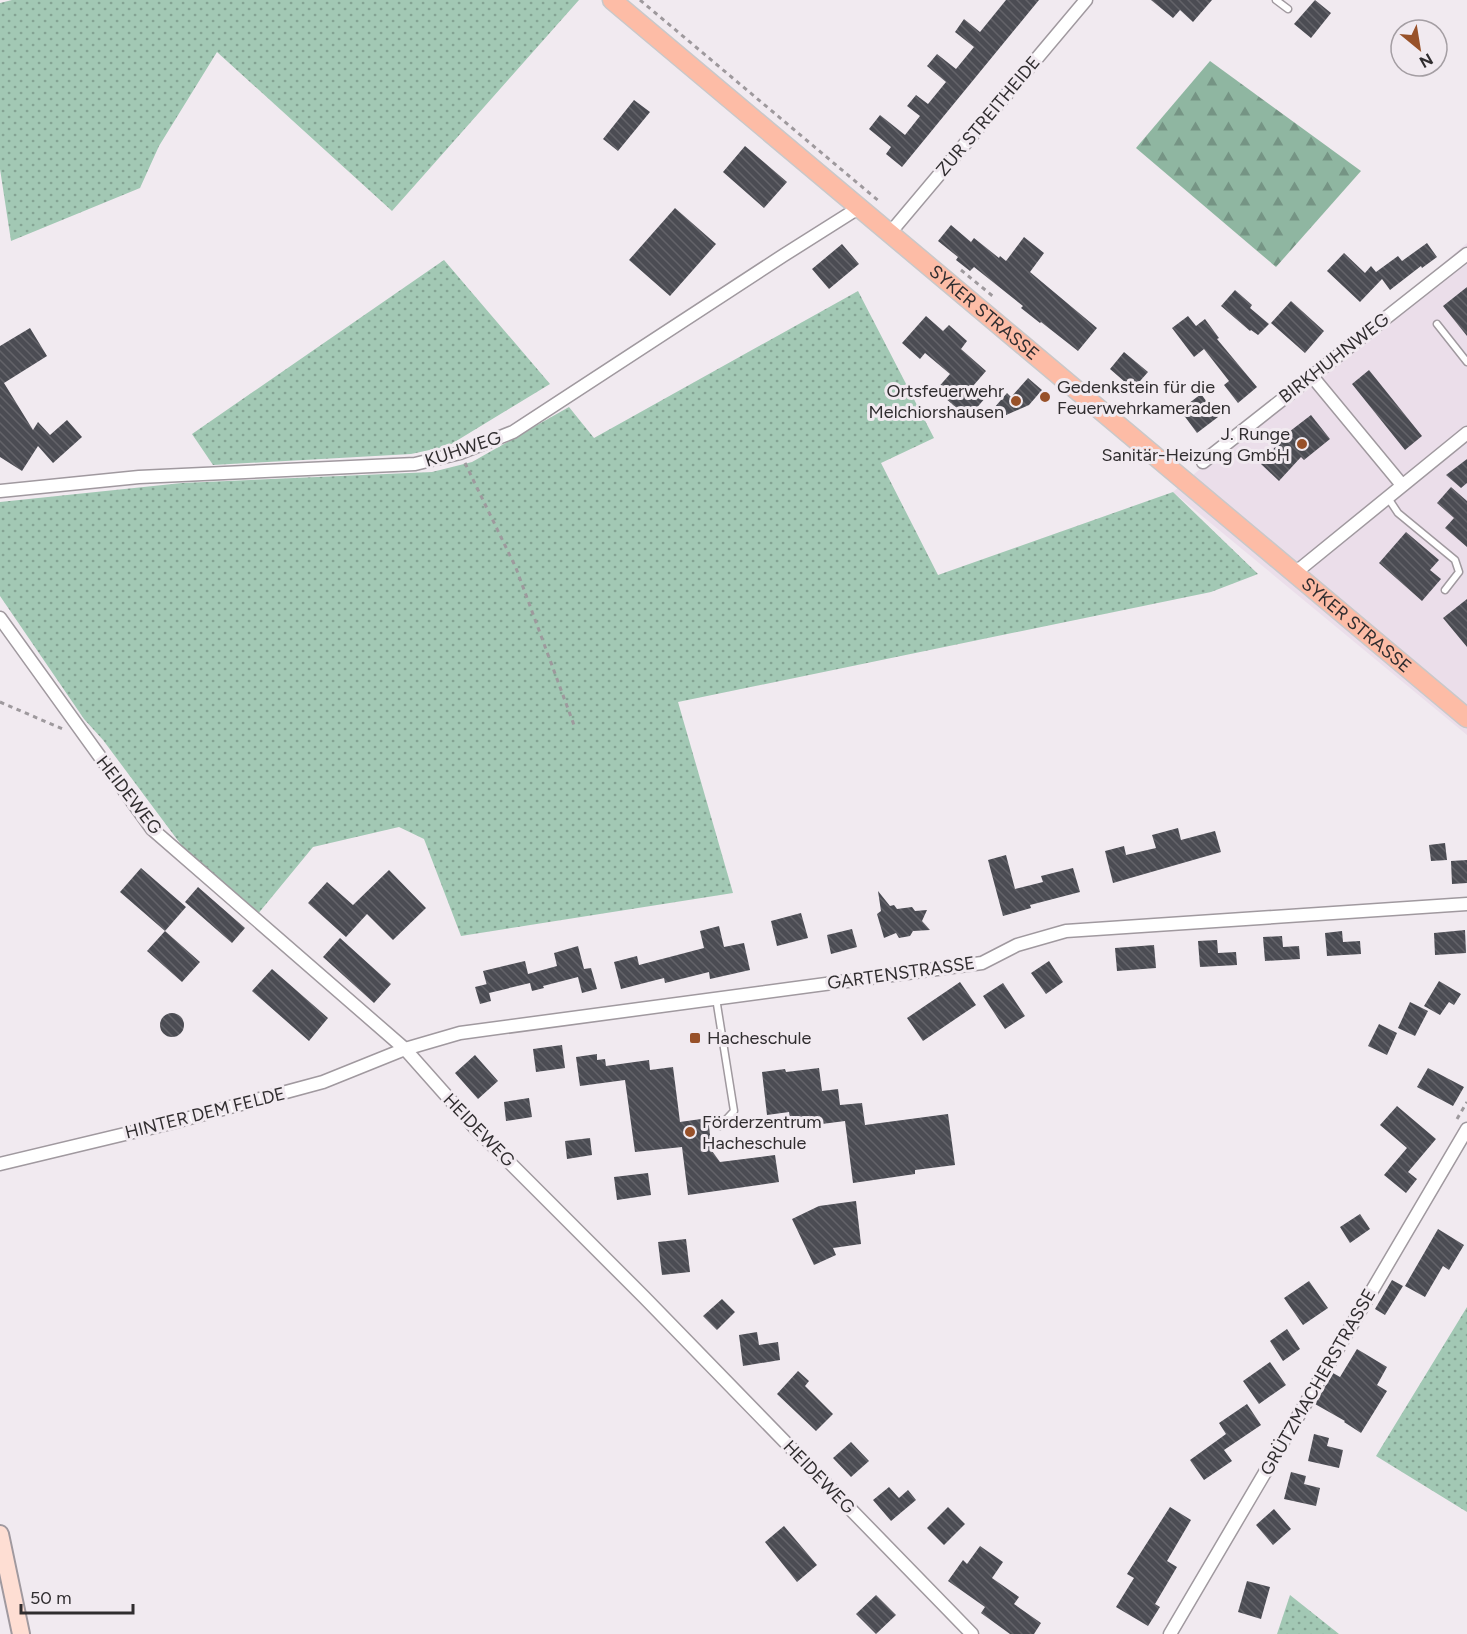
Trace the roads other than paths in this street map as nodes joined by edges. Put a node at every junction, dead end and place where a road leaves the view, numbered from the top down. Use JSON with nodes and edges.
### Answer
{"nodes":[{"id":1,"x":612,"y":0,"type":"edge"},
{"id":2,"x":1086,"y":0,"type":"edge"},
{"id":3,"x":1276,"y":0,"type":"edge"},
{"id":4,"x":1288,"y":9,"type":"dead end"},
{"id":5,"x":860,"y":207,"type":"junction"},
{"id":6,"x":890,"y":233,"type":"junction"},
{"id":7,"x":1467,"y":254,"type":"edge"},
{"id":8,"x":1437,"y":324,"type":"dead end"},
{"id":9,"x":1467,"y":362,"type":"edge"},
{"id":10,"x":1311,"y":375,"type":"junction"},
{"id":11,"x":1467,"y":433,"type":"edge"},
{"id":12,"x":1203,"y":462,"type":"dead end"},
{"id":13,"x":1402,"y":485,"type":"junction"},
{"id":14,"x":0,"y":491,"type":"edge"},
{"id":15,"x":1387,"y":497,"type":"junction"},
{"id":16,"x":1295,"y":573,"type":"junction"},
{"id":17,"x":1445,"y":590,"type":"dead end"},
{"id":18,"x":0,"y":618,"type":"edge"},
{"id":19,"x":1467,"y":718,"type":"edge"},
{"id":20,"x":1467,"y":904,"type":"edge"},
{"id":21,"x":716,"y":998,"type":"junction"},
{"id":22,"x":405,"y":1049,"type":"junction"},
{"id":23,"x":720,"y":1126,"type":"dead end"},
{"id":24,"x":1467,"y":1129,"type":"edge"},
{"id":25,"x":0,"y":1164,"type":"edge"},
{"id":26,"x":0,"y":1534,"type":"edge"},
{"id":27,"x":21,"y":1634,"type":"edge"},
{"id":28,"x":972,"y":1634,"type":"edge"},
{"id":29,"x":1170,"y":1634,"type":"edge"}],
"edges":[{"from":1,"to":5,"type":"main road","name":"SYKER STRASSE"},
{"from":2,"to":6,"type":"street","name":"ZUR STREITHEIDE"},
{"from":3,"to":4,"type":"lane"},
{"from":5,"to":6,"type":"main road","name":"SYKER STRASSE"},
{"from":5,"to":14,"type":"street","name":"KUHWEG"},
{"from":6,"to":16,"type":"main road","name":"SYKER STRASSE"},
{"from":7,"to":10,"type":"street","name":"BIRKHUHNWEG"},
{"from":8,"to":9,"type":"lane"},
{"from":10,"to":12,"type":"street","name":"BIRKHUHNWEG"},
{"from":10,"to":13,"type":"street"},
{"from":11,"to":13,"type":"street"},
{"from":13,"to":15,"type":"street"},
{"from":15,"to":16,"type":"street"},
{"from":15,"to":17,"type":"lane"},
{"from":16,"to":19,"type":"main road","name":"SYKER STRASSE"},
{"from":18,"to":22,"type":"street","name":"HEIDEWEG"},
{"from":20,"to":21,"type":"street","name":"GARTENSTRASSE"},
{"from":21,"to":22,"type":"street","name":"GARTENSTRASSE"},
{"from":21,"to":23,"type":"lane"},
{"from":22,"to":25,"type":"street","name":"HINTER DEM FELDE"},
{"from":22,"to":28,"type":"street","name":"HEIDEWEG"},
{"from":24,"to":29,"type":"street","name":"GRÜTZMACHERSTRASSE"},
{"from":26,"to":27,"type":"street"}]}
